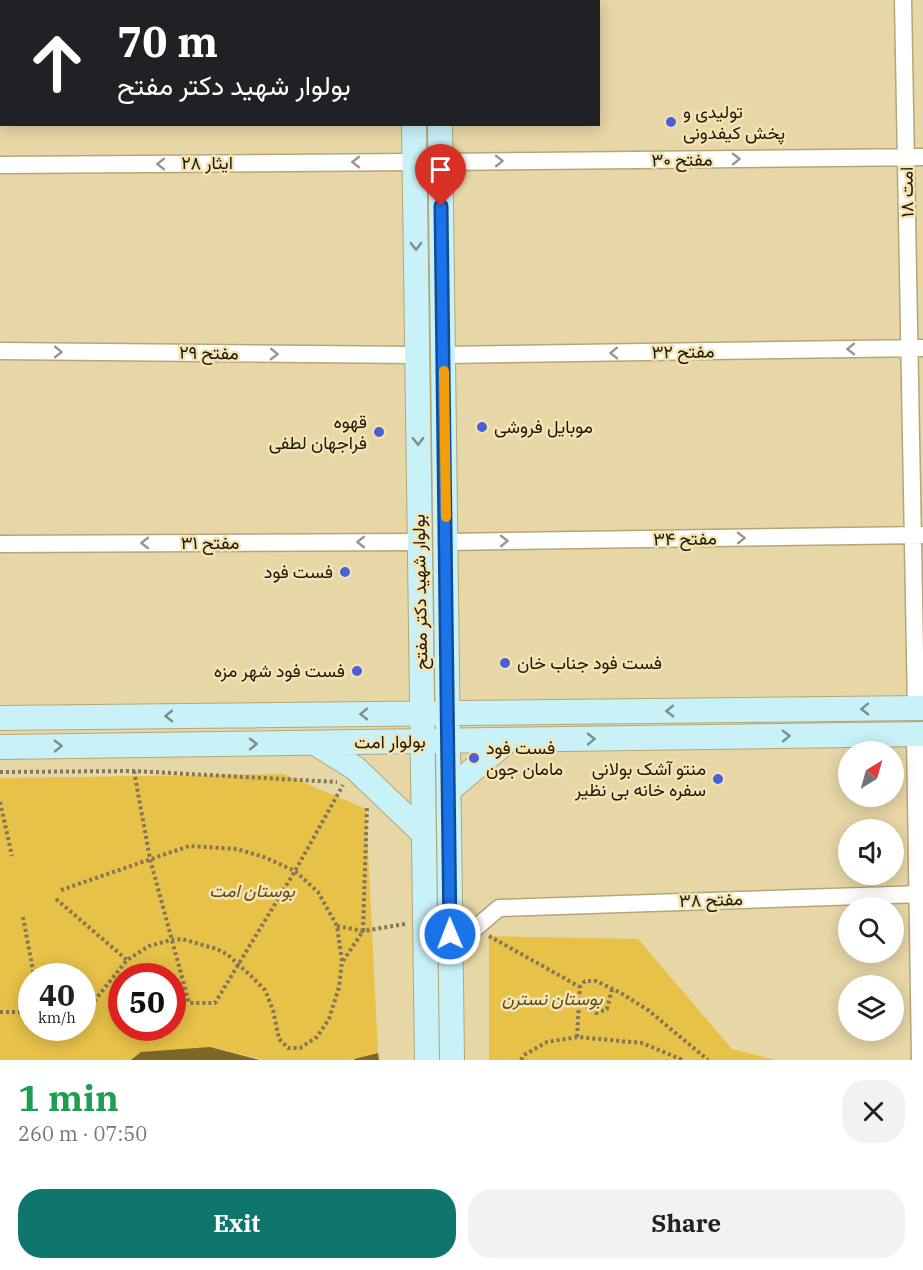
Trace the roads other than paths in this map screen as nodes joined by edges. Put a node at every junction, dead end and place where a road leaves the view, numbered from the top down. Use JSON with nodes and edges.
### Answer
{"nodes":[{"id":1,"x":903,"y":0,"type":"edge"},
{"id":2,"x":414,"y":126,"type":"edge"},
{"id":3,"x":440,"y":126,"type":"edge"},
{"id":4,"x":914,"y":158,"type":"edge"},
{"id":5,"x":414,"y":162,"type":"junction"},
{"id":6,"x":441,"y":162,"type":"junction"},
{"id":7,"x":0,"y":165,"type":"edge"},
{"id":8,"x":916,"y":348,"type":"edge"},
{"id":9,"x":0,"y":351,"type":"edge"},
{"id":10,"x":417,"y":355,"type":"junction"},
{"id":11,"x":444,"y":355,"type":"junction"},
{"id":12,"x":918,"y":536,"type":"edge"},
{"id":13,"x":420,"y":542,"type":"junction"},
{"id":14,"x":446,"y":542,"type":"junction"},
{"id":15,"x":0,"y":544,"type":"edge"},
{"id":16,"x":920,"y":708,"type":"edge"},
{"id":17,"x":448,"y":713,"type":"junction"},
{"id":18,"x":422,"y":714,"type":"junction"},
{"id":19,"x":0,"y":718,"type":"edge"},
{"id":20,"x":919,"y":734,"type":"edge"},
{"id":21,"x":449,"y":741,"type":"junction"},
{"id":22,"x":507,"y":741,"type":"junction"},
{"id":23,"x":423,"y":742,"type":"junction"},
{"id":24,"x":315,"y":743,"type":"junction"},
{"id":25,"x":0,"y":747,"type":"edge"},
{"id":26,"x":449,"y":790,"type":"junction"},
{"id":27,"x":424,"y":834,"type":"junction"},
{"id":28,"x":920,"y":894,"type":"edge"},
{"id":29,"x":451,"y":950,"type":"junction"},
{"id":30,"x":427,"y":1060,"type":"edge"},
{"id":31,"x":452,"y":1060,"type":"edge"},
{"id":32,"x":920,"y":1060,"type":"edge"}],
"edges":[{"from":1,"to":4,"type":"street","name":"امت ۱۸"},
{"from":2,"to":5,"type":"main road","name":"بولوار شهید دکتر مفتح"},
{"from":3,"to":6,"type":"main road","name":"بولوار شهید دکتر مفتح"},
{"from":6,"to":4,"type":"street","name":"مفتح ۳۰","one_way":true},
{"from":4,"to":8,"type":"street","name":"امت ۱۸"},
{"from":5,"to":6,"type":"main road"},
{"from":5,"to":7,"type":"street","name":"ایثار ۲۸","one_way":true},
{"from":5,"to":10,"type":"main road","name":"بولوار شهید دکتر مفتح","one_way":true},
{"from":6,"to":11,"type":"main road","name":"بولوار شهید دکتر مفتح"},
{"from":8,"to":11,"type":"street","name":"مفتح ۳۲","one_way":true},
{"from":8,"to":12,"type":"street","name":"امت ۱۸"},
{"from":9,"to":10,"type":"street","name":"مفتح ۲۹","one_way":true},
{"from":10,"to":13,"type":"main road","name":"بولوار شهید دکتر مفتح","one_way":true},
{"from":11,"to":14,"type":"main road","name":"بولوار شهید دکتر مفتح"},
{"from":14,"to":12,"type":"street","name":"مفتح ۳۴","one_way":true},
{"from":12,"to":16,"type":"street","name":"امت ۱۸"},
{"from":13,"to":15,"type":"street","name":"مفتح ۳۱","one_way":true},
{"from":13,"to":18,"type":"main road","name":"بولوار شهید دکتر مفتح"},
{"from":14,"to":17,"type":"main road","name":"بولوار شهید دکتر مفتح"},
{"from":16,"to":17,"type":"main road","name":"بولوار امت","one_way":true},
{"from":16,"to":20,"type":"main road"},
{"from":17,"to":18,"type":"main road","name":"بولوار امت"},
{"from":17,"to":21,"type":"main road","name":"بولوار شهید دکتر مفتح"},
{"from":18,"to":19,"type":"main road","name":"بولوار امت","one_way":true},
{"from":18,"to":23,"type":"main road","name":"بولوار شهید دکتر مفتح"},
{"from":22,"to":20,"type":"main road","name":"بولوار امت","one_way":true},
{"from":20,"to":28,"type":"street"},
{"from":21,"to":22,"type":"main road","name":"بولوار امت"},
{"from":21,"to":23,"type":"main road","name":"بولوار امت"},
{"from":21,"to":26,"type":"main road","name":"بولوار شهید دکتر مفتح"},
{"from":22,"to":26,"type":"main road"},
{"from":23,"to":24,"type":"main road","name":"بولوار امت"},
{"from":23,"to":27,"type":"main road","name":"بولوار شهید دکتر مفتح"},
{"from":25,"to":24,"type":"main road","name":"بولوار امت","one_way":true},
{"from":24,"to":27,"type":"main road"},
{"from":26,"to":29,"type":"main road","name":"بولوار شهید دکتر مفتح"},
{"from":27,"to":30,"type":"main road","name":"بولوار شهید دکتر مفتح"},
{"from":28,"to":29,"type":"street","name":"مفتح ۳۸"},
{"from":28,"to":32,"type":"street"},
{"from":29,"to":31,"type":"main road","name":"بولوار شهید دکتر مفتح"}]}
